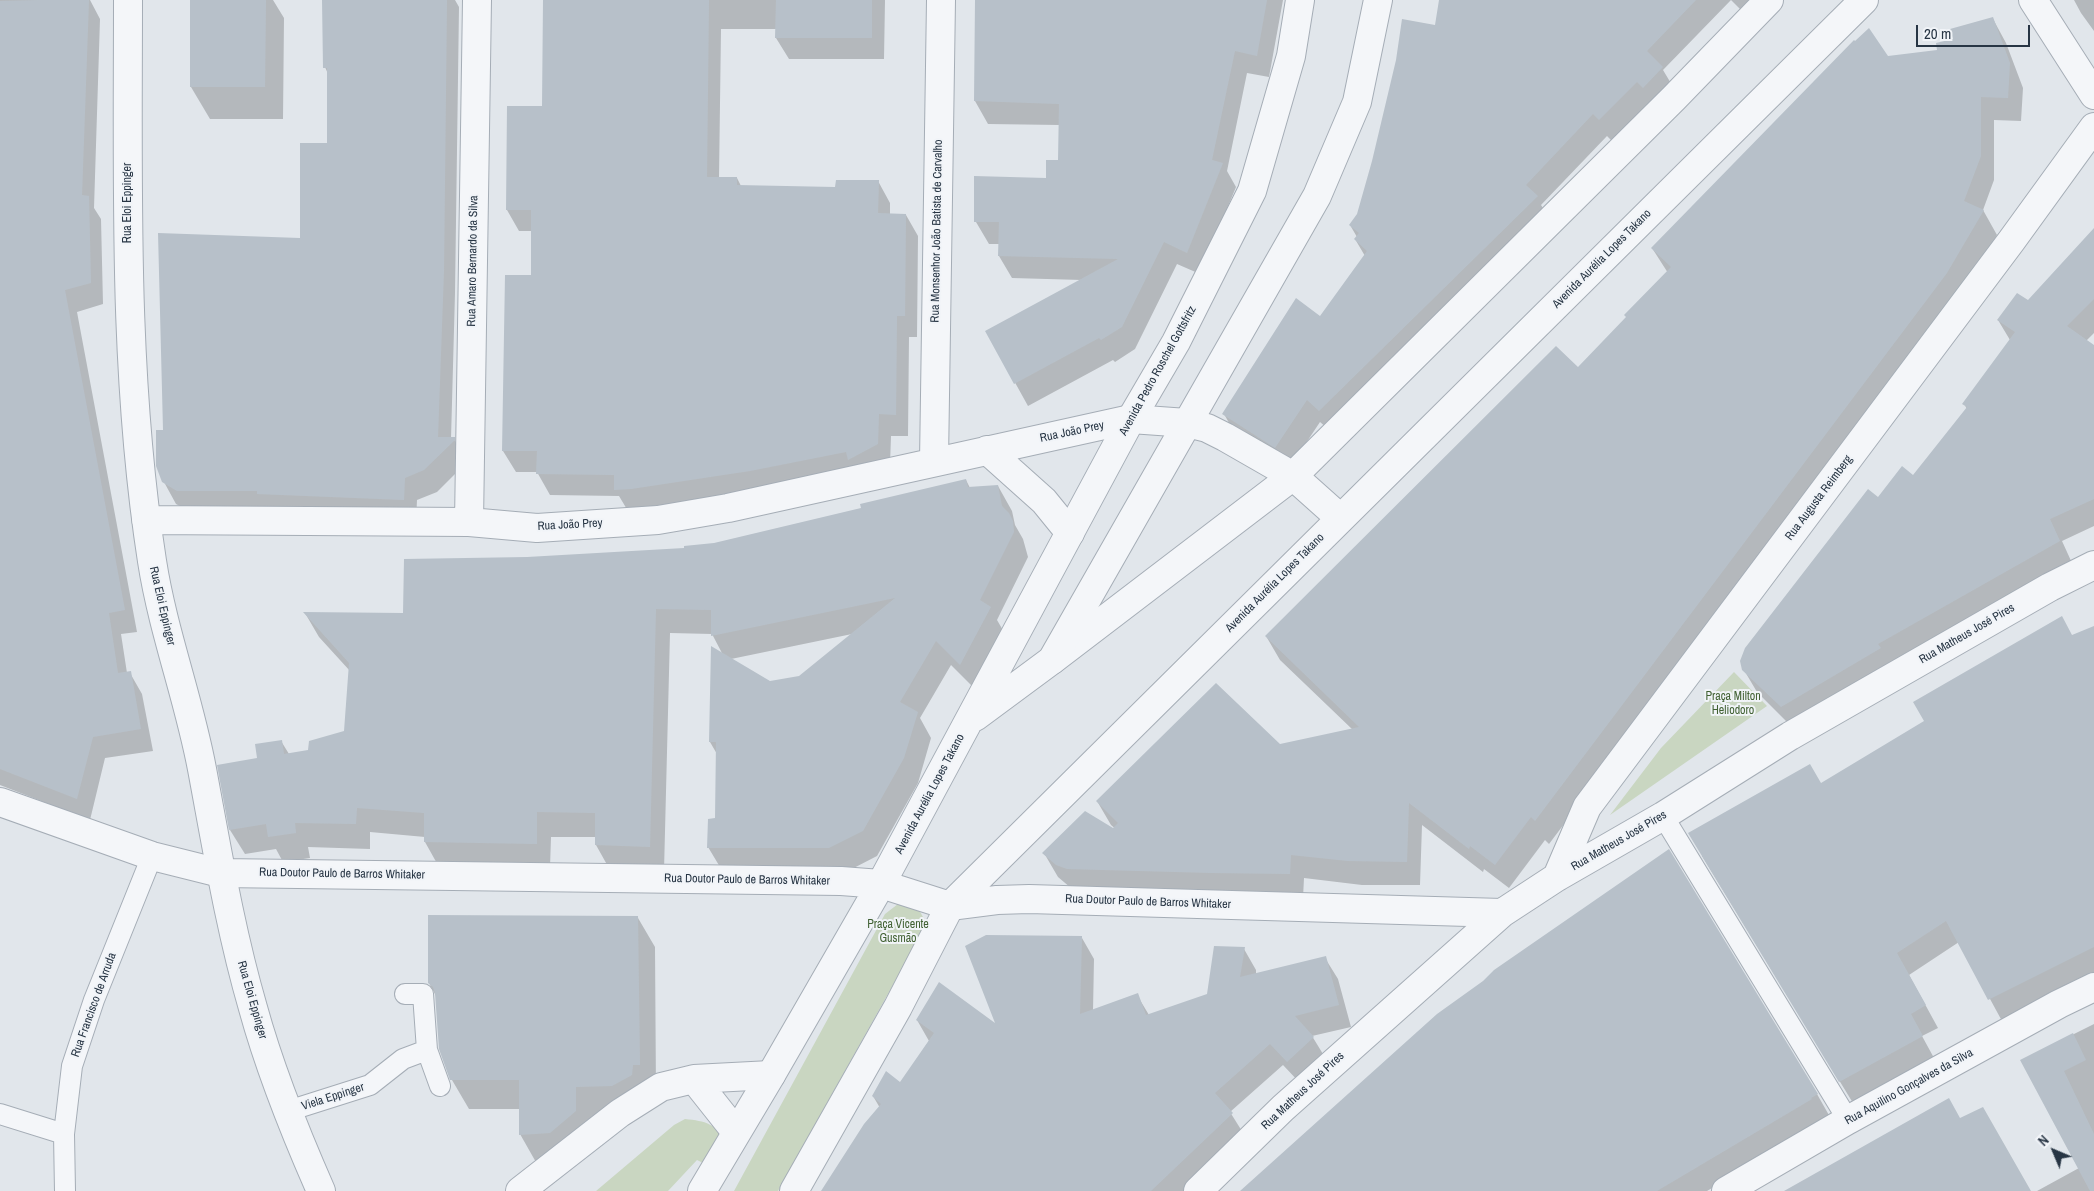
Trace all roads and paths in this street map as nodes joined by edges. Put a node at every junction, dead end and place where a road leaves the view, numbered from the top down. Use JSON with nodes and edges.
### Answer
{"nodes":[{"id":1,"x":128,"y":0,"type":"edge"},
{"id":2,"x":477,"y":0,"type":"edge"},
{"id":3,"x":940,"y":0,"type":"edge"},
{"id":4,"x":1300,"y":0,"type":"edge"},
{"id":5,"x":1378,"y":0,"type":"edge"},
{"id":6,"x":1770,"y":0,"type":"edge"},
{"id":7,"x":1864,"y":0,"type":"edge"},
{"id":8,"x":2033,"y":0,"type":"edge"},
{"id":9,"x":2094,"y":95,"type":"edge"},
{"id":10,"x":2094,"y":126,"type":"edge"},
{"id":11,"x":1131,"y":419,"type":"junction"},
{"id":12,"x":1187,"y":422,"type":"junction"},
{"id":13,"x":987,"y":450,"type":"junction"},
{"id":14,"x":934,"y":462,"type":"junction"},
{"id":15,"x":1293,"y":476,"type":"junction"},
{"id":16,"x":1340,"y":518,"type":"junction"},
{"id":17,"x":146,"y":520,"type":"junction"},
{"id":18,"x":469,"y":522,"type":"junction"},
{"id":19,"x":1070,"y":533,"type":"junction"},
{"id":20,"x":2094,"y":565,"type":"edge"},
{"id":21,"x":1052,"y":660,"type":"junction"},
{"id":22,"x":968,"y":723,"type":"junction"},
{"id":23,"x":0,"y":802,"type":"edge"},
{"id":24,"x":1663,"y":816,"type":"junction"},
{"id":25,"x":152,"y":856,"type":"junction"},
{"id":26,"x":220,"y":873,"type":"junction"},
{"id":27,"x":1557,"y":877,"type":"junction"},
{"id":28,"x":881,"y":884,"type":"junction"},
{"id":29,"x":950,"y":906,"type":"junction"},
{"id":30,"x":1502,"y":913,"type":"junction"},
{"id":31,"x":2094,"y":987,"type":"edge"},
{"id":32,"x":405,"y":994,"type":"dead end"},
{"id":33,"x":428,"y":1050,"type":"junction"},
{"id":34,"x":771,"y":1075,"type":"junction"},
{"id":35,"x":694,"y":1079,"type":"junction"},
{"id":36,"x":440,"y":1086,"type":"dead end"},
{"id":37,"x":288,"y":1111,"type":"junction"},
{"id":38,"x":0,"y":1114,"type":"edge"},
{"id":39,"x":1848,"y":1120,"type":"junction"},
{"id":40,"x":736,"y":1132,"type":"junction"},
{"id":41,"x":64,"y":1134,"type":"junction"},
{"id":42,"x":65,"y":1191,"type":"edge"},
{"id":43,"x":321,"y":1191,"type":"edge"},
{"id":44,"x":520,"y":1191,"type":"edge"},
{"id":45,"x":702,"y":1191,"type":"edge"},
{"id":46,"x":794,"y":1191,"type":"edge"},
{"id":47,"x":1198,"y":1191,"type":"edge"},
{"id":48,"x":1726,"y":1191,"type":"edge"}],
"edges":[{"from":1,"to":17,"type":"street","name":"Rua Eloi Eppinger"},
{"from":2,"to":18,"type":"street","name":"Rua Amaro Bernardo da Silva"},
{"from":3,"to":14,"type":"street","name":"Rua Monsenhor João Batista de Carvalho"},
{"from":4,"to":11,"type":"street","name":"Avenida Pedro Roschel Gottsfritz"},
{"from":5,"to":12,"type":"street"},
{"from":6,"to":15,"type":"street","name":"Avenida Aurélia Lopes Takano"},
{"from":7,"to":16,"type":"street","name":"Avenida Aurélia Lopes Takano"},
{"from":8,"to":9,"type":"street"},
{"from":10,"to":27,"type":"street","name":"Rua Augusta Reimberg"},
{"from":11,"to":12,"type":"street","name":"Rua João Prey"},
{"from":11,"to":13,"type":"street","name":"Rua João Prey"},
{"from":11,"to":19,"type":"street","name":"Avenida Pedro Roschel Gottsfritz"},
{"from":12,"to":15,"type":"street","name":"Rua João Prey"},
{"from":12,"to":21,"type":"street"},
{"from":13,"to":14,"type":"street","name":"Rua João Prey"},
{"from":13,"to":19,"type":"street"},
{"from":14,"to":18,"type":"street","name":"Rua João Prey"},
{"from":15,"to":16,"type":"street"},
{"from":15,"to":21,"type":"street","name":"Avenida Aurélia Lopes Takano"},
{"from":16,"to":29,"type":"street","name":"Avenida Aurélia Lopes Takano"},
{"from":17,"to":18,"type":"street","name":"Rua João Prey"},
{"from":17,"to":26,"type":"street","name":"Rua Eloi Eppinger"},
{"from":19,"to":22,"type":"street","name":"Avenida Pedro Roschel Gottsfritz"},
{"from":20,"to":24,"type":"street","name":"Rua Matheus José Pires"},
{"from":21,"to":22,"type":"street","name":"Avenida Aurélia Lopes Takano"},
{"from":22,"to":28,"type":"street","name":"Avenida Aurélia Lopes Takano"},
{"from":23,"to":25,"type":"street","name":"Rua Doutor Paulo de Barros Whitaker"},
{"from":24,"to":27,"type":"street","name":"Rua Matheus José Pires"},
{"from":24,"to":39,"type":"lane"},
{"from":25,"to":26,"type":"street","name":"Rua Doutor Paulo de Barros Whitaker"},
{"from":25,"to":41,"type":"lane","name":"Rua Francisco de Arruda"},
{"from":26,"to":28,"type":"street","name":"Rua Doutor Paulo de Barros Whitaker"},
{"from":26,"to":37,"type":"street","name":"Rua Eloi Eppinger"},
{"from":27,"to":30,"type":"street","name":"Rua Matheus José Pires"},
{"from":28,"to":29,"type":"street","name":"Rua Doutor Paulo de Barros Whitaker"},
{"from":28,"to":34,"type":"street","name":"Avenida Aurélia Lopes Takano"},
{"from":29,"to":30,"type":"street","name":"Rua Doutor Paulo de Barros Whitaker"},
{"from":29,"to":46,"type":"street","name":"Avenida Aurélia Lopes Takano"},
{"from":30,"to":47,"type":"street","name":"Rua Matheus José Pires"},
{"from":31,"to":39,"type":"street","name":"Rua Aquilino Gonçalves da Silva"},
{"from":32,"to":33,"type":"lane"},
{"from":33,"to":36,"type":"lane"},
{"from":33,"to":37,"type":"lane","name":"Viela Eppinger"},
{"from":34,"to":35,"type":"street"},
{"from":34,"to":40,"type":"street","name":"Avenida Aurélia Lopes Takano"},
{"from":35,"to":40,"type":"street"},
{"from":35,"to":44,"type":"street"},
{"from":37,"to":43,"type":"street","name":"Rua Eloi Eppinger"},
{"from":38,"to":41,"type":"lane"},
{"from":39,"to":48,"type":"street","name":"Rua Aquilino Gonçalves da Silva"},
{"from":40,"to":45,"type":"street","name":"Avenida Aurélia Lopes Takano"},
{"from":41,"to":42,"type":"lane","name":"Rua Francisco de Arruda"}]}
